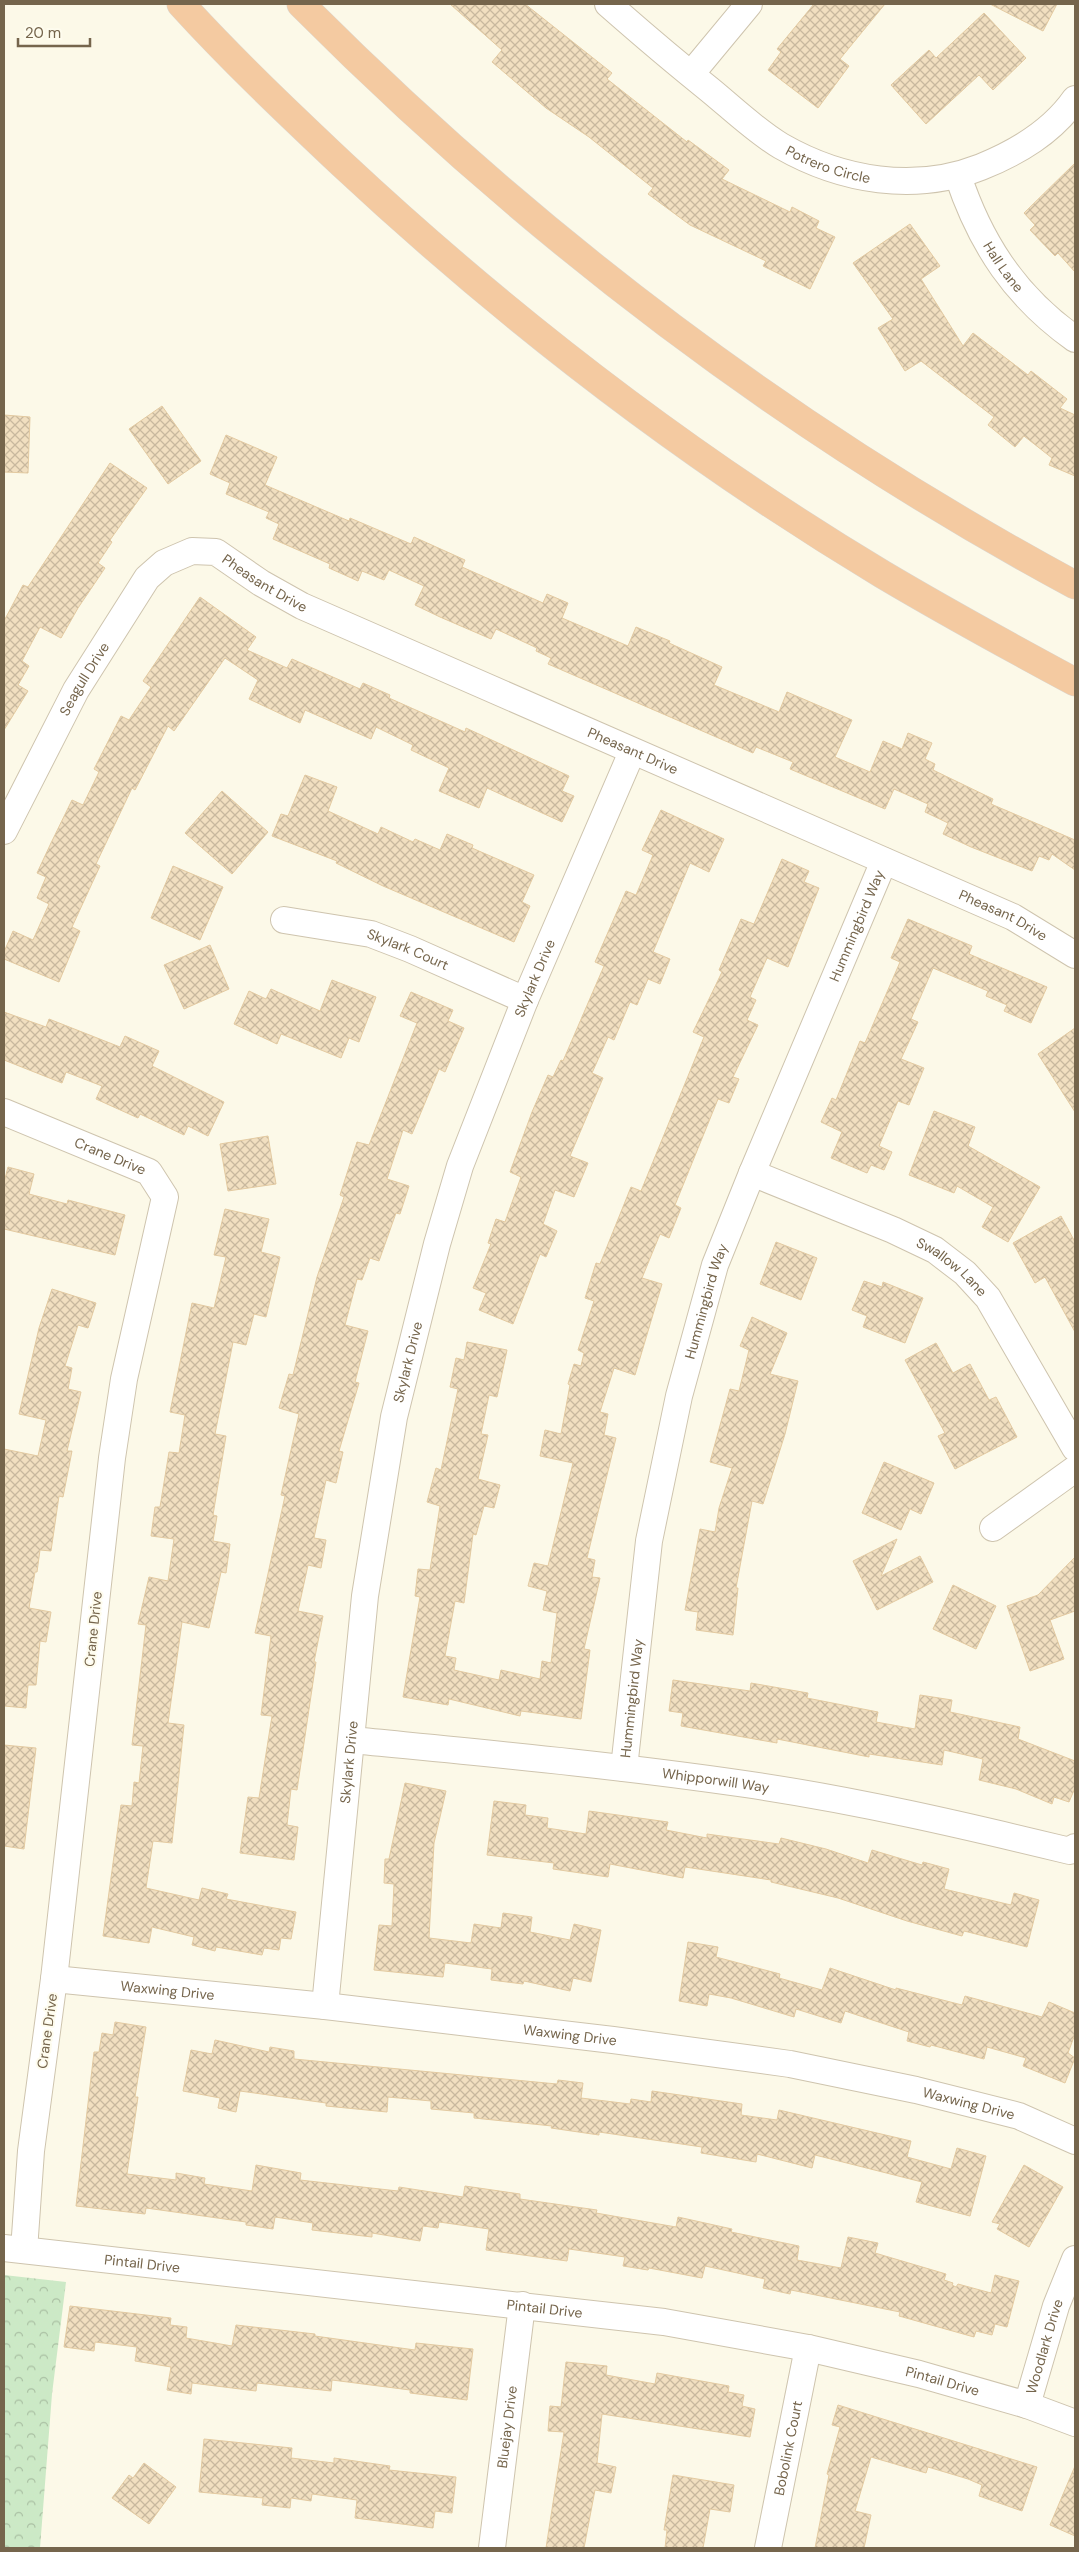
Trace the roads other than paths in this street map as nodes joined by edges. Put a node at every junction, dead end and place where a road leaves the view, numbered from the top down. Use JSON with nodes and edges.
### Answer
{"nodes":[{"id":1,"x":181,"y":4,"type":"edge"},
{"id":2,"x":301,"y":4,"type":"edge"},
{"id":3,"x":608,"y":4,"type":"edge"},
{"id":4,"x":749,"y":4,"type":"edge"},
{"id":5,"x":691,"y":74,"type":"junction"},
{"id":6,"x":1075,"y":99,"type":"edge"},
{"id":7,"x":958,"y":176,"type":"junction"},
{"id":8,"x":1075,"y":339,"type":"edge"},
{"id":9,"x":192,"y":551,"type":"joint"},
{"id":10,"x":1075,"y":585,"type":"edge"},
{"id":11,"x":1075,"y":682,"type":"edge"},
{"id":12,"x":632,"y":752,"type":"junction"},
{"id":13,"x":4,"y":831,"type":"edge"},
{"id":14,"x":884,"y":861,"type":"junction"},
{"id":15,"x":284,"y":920,"type":"dead end"},
{"id":16,"x":1075,"y":955,"type":"edge"},
{"id":17,"x":525,"y":1000,"type":"junction"},
{"id":18,"x":4,"y":1112,"type":"edge"},
{"id":19,"x":752,"y":1174,"type":"junction"},
{"id":20,"x":1075,"y":1448,"type":"edge"},
{"id":21,"x":1075,"y":1469,"type":"edge"},
{"id":22,"x":993,"y":1528,"type":"dead end"},
{"id":23,"x":352,"y":1740,"type":"junction"},
{"id":24,"x":624,"y":1768,"type":"junction"},
{"id":25,"x":1075,"y":1847,"type":"edge"},
{"id":26,"x":54,"y":1979,"type":"junction"},
{"id":27,"x":325,"y":2006,"type":"junction"},
{"id":28,"x":1075,"y":2141,"type":"edge"},
{"id":29,"x":14,"y":2249,"type":"edge"},
{"id":30,"x":1075,"y":2259,"type":"edge"},
{"id":31,"x":522,"y":2305,"type":"junction"},
{"id":32,"x":808,"y":2348,"type":"junction"},
{"id":33,"x":1027,"y":2405,"type":"junction"},
{"id":34,"x":1075,"y":2423,"type":"edge"},
{"id":35,"x":492,"y":2548,"type":"edge"},
{"id":36,"x":768,"y":2548,"type":"edge"}],
"edges":[{"from":1,"to":11,"type":"highway"},
{"from":2,"to":10,"type":"highway"},
{"from":3,"to":5,"type":"street","name":"Potrero Circle"},
{"from":4,"to":5,"type":"street"},
{"from":5,"to":7,"type":"street","name":"Potrero Circle"},
{"from":6,"to":7,"type":"street","name":"Potrero Circle"},
{"from":7,"to":8,"type":"street","name":"Hall Lane"},
{"from":9,"to":12,"type":"street","name":"Pheasant Drive"},
{"from":9,"to":13,"type":"street","name":"Seagull Drive"},
{"from":12,"to":14,"type":"street","name":"Pheasant Drive"},
{"from":12,"to":17,"type":"street","name":"Skylark Drive"},
{"from":14,"to":16,"type":"street","name":"Pheasant Drive"},
{"from":14,"to":19,"type":"street","name":"Hummingbird Way"},
{"from":15,"to":17,"type":"street","name":"Skylark Court"},
{"from":17,"to":23,"type":"street","name":"Skylark Drive"},
{"from":18,"to":26,"type":"street","name":"Crane Drive"},
{"from":19,"to":20,"type":"street","name":"Swallow Lane"},
{"from":19,"to":24,"type":"street","name":"Hummingbird Way"},
{"from":21,"to":22,"type":"street"},
{"from":23,"to":24,"type":"street","name":"Whipporwill Way"},
{"from":23,"to":27,"type":"street","name":"Skylark Drive"},
{"from":24,"to":25,"type":"street","name":"Whipporwill Way"},
{"from":26,"to":27,"type":"street","name":"Waxwing Drive"},
{"from":26,"to":29,"type":"street","name":"Crane Drive"},
{"from":27,"to":28,"type":"street","name":"Waxwing Drive"},
{"from":29,"to":31,"type":"street","name":"Pintail Drive"},
{"from":30,"to":33,"type":"street","name":"Woodlark Drive"},
{"from":31,"to":32,"type":"street","name":"Pintail Drive"},
{"from":31,"to":35,"type":"street","name":"Bluejay Drive"},
{"from":32,"to":33,"type":"street","name":"Pintail Drive"},
{"from":32,"to":36,"type":"street","name":"Bobolink Court"},
{"from":33,"to":34,"type":"street","name":"Pintail Drive"}]}
